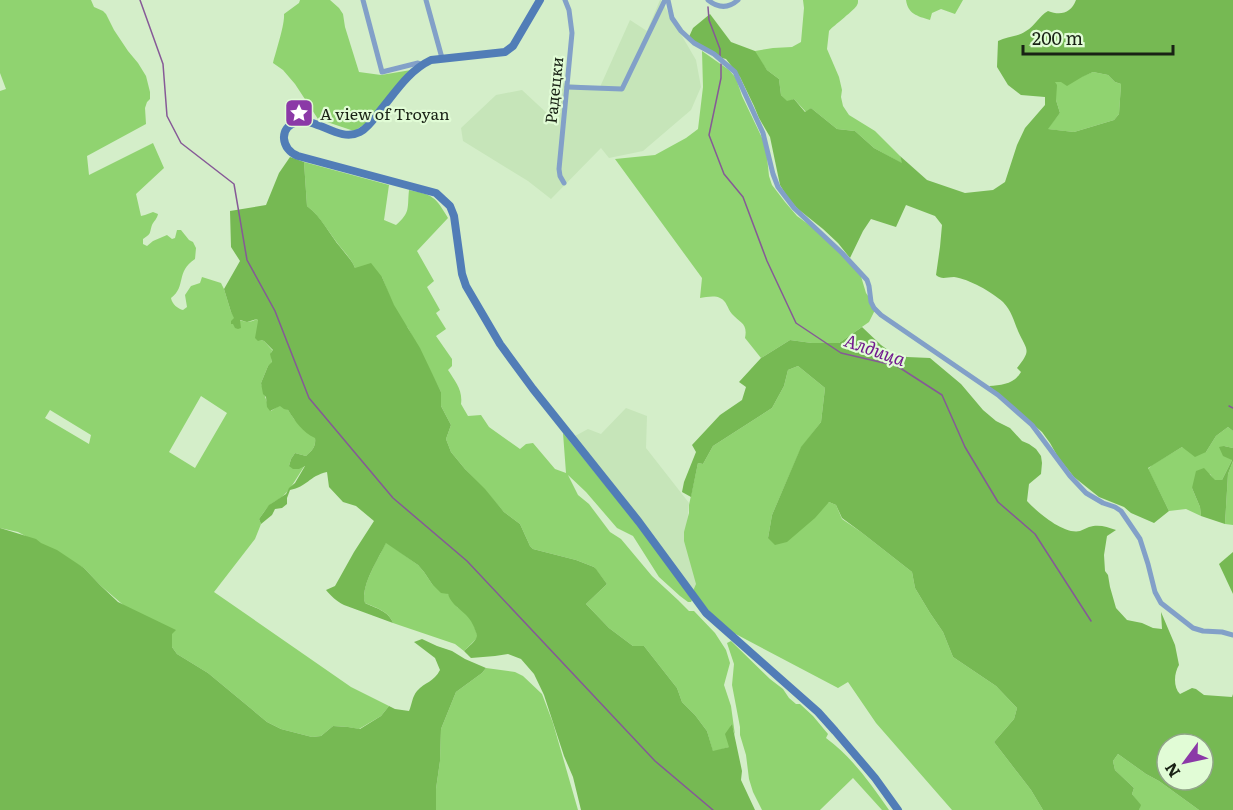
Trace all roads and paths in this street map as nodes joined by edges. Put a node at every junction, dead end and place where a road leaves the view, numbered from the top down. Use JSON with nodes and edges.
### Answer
{"nodes":[{"id":1,"x":363,"y":0,"type":"edge"},
{"id":2,"x":426,"y":0,"type":"edge"},
{"id":3,"x":540,"y":0,"type":"edge"},
{"id":4,"x":565,"y":0,"type":"edge"},
{"id":5,"x":666,"y":0,"type":"edge"},
{"id":6,"x":708,"y":0,"type":"edge"},
{"id":7,"x":738,"y":0,"type":"edge"},
{"id":8,"x":442,"y":58,"type":"junction"},
{"id":9,"x":421,"y":64,"type":"junction"},
{"id":10,"x":567,"y":87,"type":"junction"},
{"id":11,"x":564,"y":183,"type":"dead end"},
{"id":12,"x":1233,"y":635,"type":"edge"},
{"id":13,"x":898,"y":810,"type":"edge"}],
"edges":[{"from":1,"to":9,"type":"street"},
{"from":2,"to":8,"type":"street"},
{"from":3,"to":8,"type":"street"},
{"from":4,"to":10,"type":"street","name":"Радецки"},
{"from":5,"to":10,"type":"street"},
{"from":5,"to":12,"type":"street"},
{"from":6,"to":7,"type":"street"},
{"from":8,"to":9,"type":"street"},
{"from":9,"to":13,"type":"street"},
{"from":10,"to":11,"type":"street","name":"Радецки"}]}
